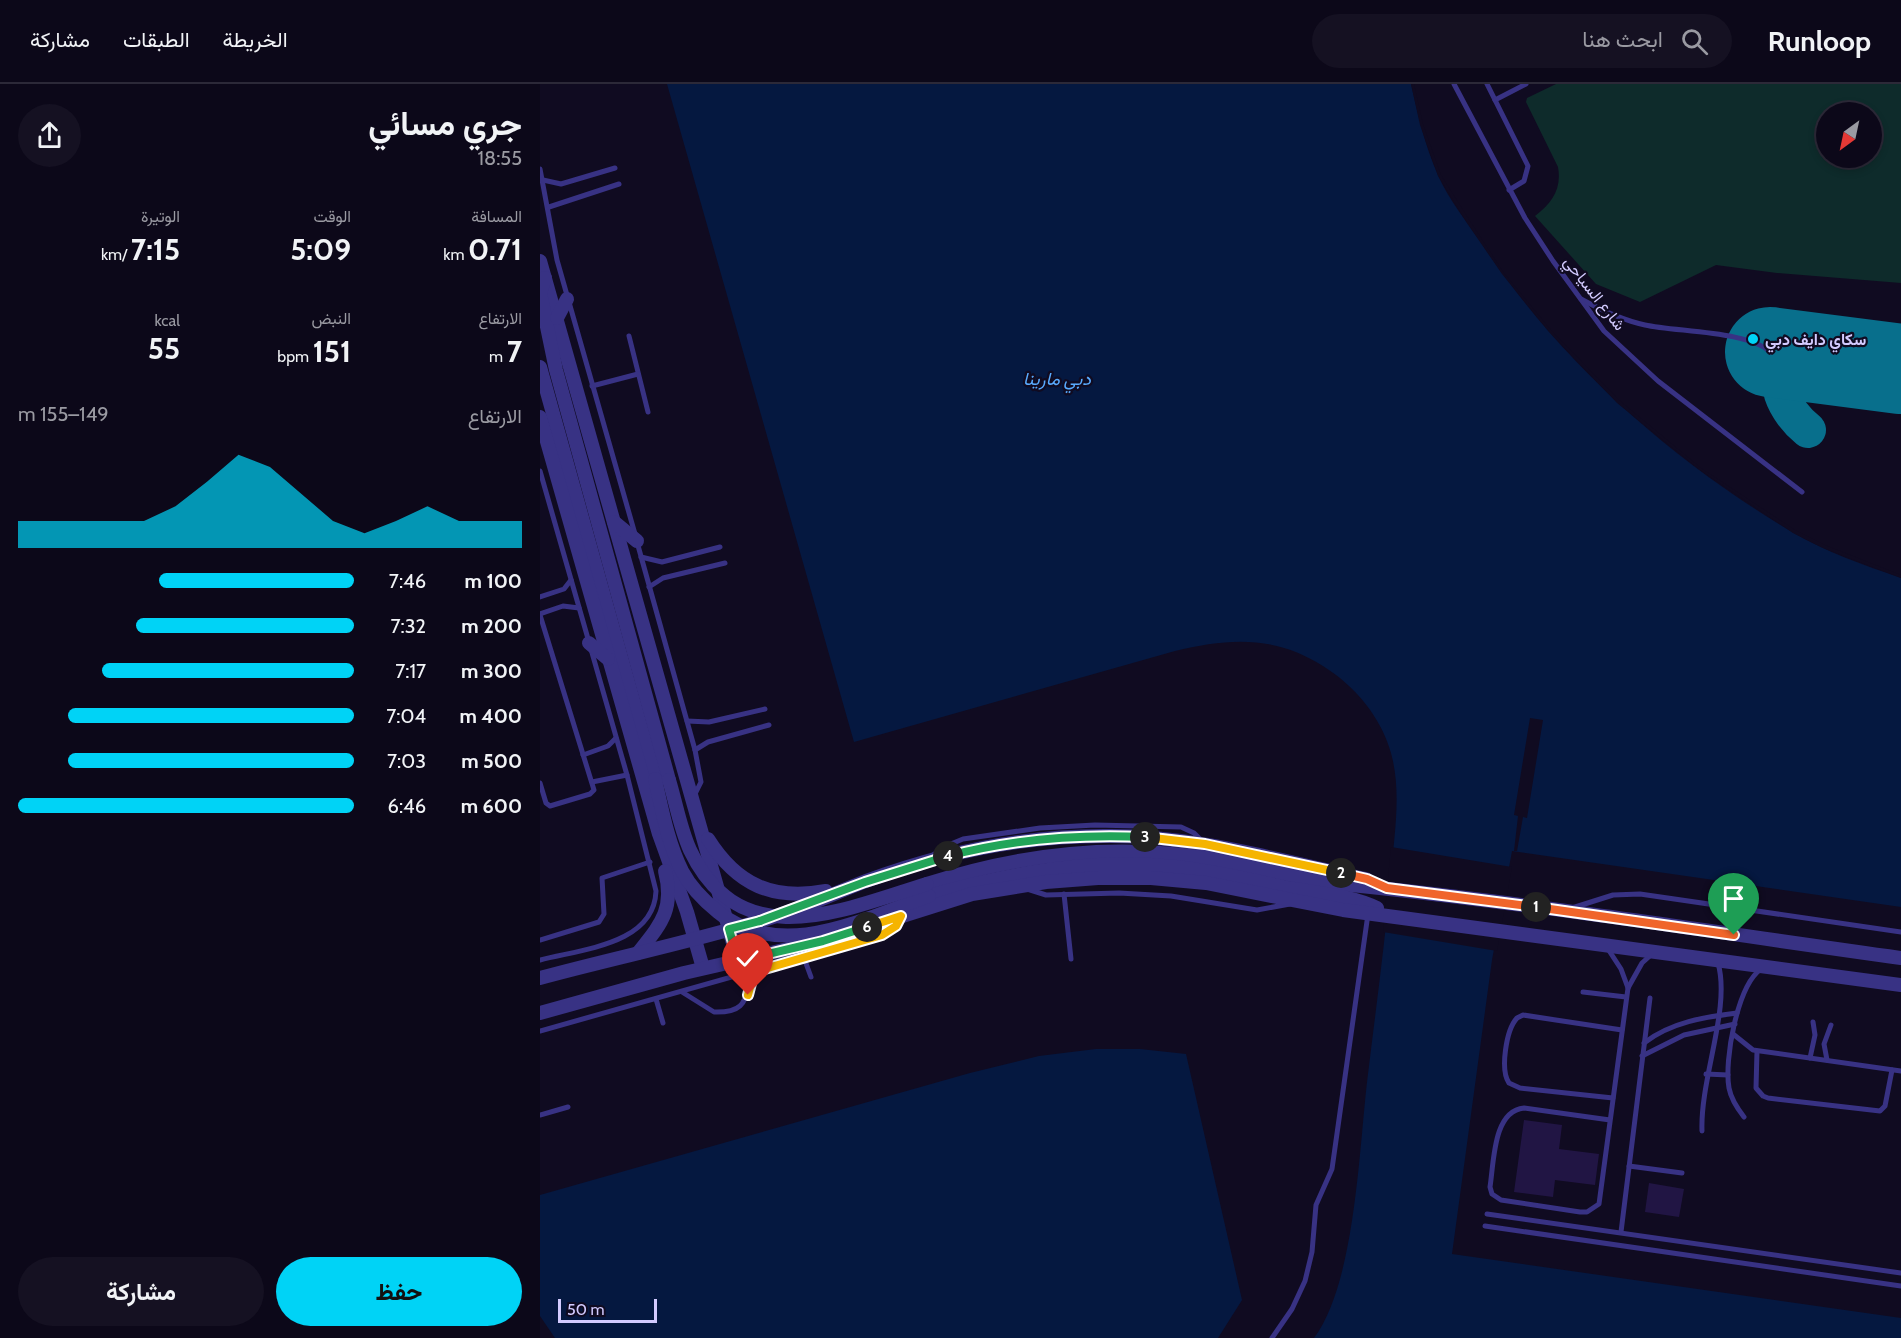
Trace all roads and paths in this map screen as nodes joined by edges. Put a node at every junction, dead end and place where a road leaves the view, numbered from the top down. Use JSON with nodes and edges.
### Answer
{"nodes":[{"id":1,"x":1454,"y":84,"type":"edge"},
{"id":2,"x":1487,"y":84,"type":"edge"},
{"id":3,"x":1526,"y":84,"type":"edge"},
{"id":4,"x":1495,"y":100,"type":"junction"},
{"id":5,"x":615,"y":168,"type":"dead end"},
{"id":6,"x":540,"y":169,"type":"edge"},
{"id":7,"x":543,"y":180,"type":"junction"},
{"id":8,"x":619,"y":184,"type":"dead end"},
{"id":9,"x":1509,"y":190,"type":"junction"},
{"id":10,"x":549,"y":207,"type":"junction"},
{"id":11,"x":540,"y":261,"type":"edge"},
{"id":12,"x":545,"y":277,"type":"junction"},
{"id":13,"x":567,"y":298,"type":"junction"},
{"id":14,"x":1580,"y":298,"type":"junction"},
{"id":15,"x":557,"y":318,"type":"junction"},
{"id":16,"x":629,"y":336,"type":"dead end"},
{"id":17,"x":1770,"y":352,"type":"dead end"},
{"id":18,"x":540,"y":367,"type":"edge"},
{"id":19,"x":638,"y":374,"type":"junction"},
{"id":20,"x":592,"y":386,"type":"junction"},
{"id":21,"x":648,"y":412,"type":"dead end"},
{"id":22,"x":540,"y":417,"type":"edge"},
{"id":23,"x":540,"y":471,"type":"edge"},
{"id":24,"x":1802,"y":492,"type":"dead end"},
{"id":25,"x":615,"y":522,"type":"junction"},
{"id":26,"x":637,"y":542,"type":"junction"},
{"id":27,"x":720,"y":547,"type":"dead end"},
{"id":28,"x":641,"y":557,"type":"junction"},
{"id":29,"x":725,"y":563,"type":"dead end"},
{"id":30,"x":571,"y":580,"type":"junction"},
{"id":31,"x":650,"y":587,"type":"junction"},
{"id":32,"x":540,"y":597,"type":"edge"},
{"id":33,"x":579,"y":608,"type":"junction"},
{"id":34,"x":540,"y":614,"type":"edge"},
{"id":35,"x":589,"y":643,"type":"junction"},
{"id":36,"x":609,"y":659,"type":"junction"},
{"id":37,"x":765,"y":709,"type":"dead end"},
{"id":38,"x":687,"y":721,"type":"junction"},
{"id":39,"x":769,"y":725,"type":"dead end"},
{"id":40,"x":616,"y":738,"type":"junction"},
{"id":41,"x":695,"y":750,"type":"junction"},
{"id":42,"x":583,"y":755,"type":"junction"},
{"id":43,"x":627,"y":775,"type":"junction"},
{"id":44,"x":592,"y":782,"type":"junction"},
{"id":45,"x":540,"y":783,"type":"edge"},
{"id":46,"x":693,"y":797,"type":"junction"},
{"id":47,"x":702,"y":829,"type":"junction"},
{"id":48,"x":659,"y":834,"type":"junction"},
{"id":49,"x":650,"y":862,"type":"junction"},
{"id":50,"x":1020,"y":885,"type":"junction"},
{"id":51,"x":1387,"y":888,"type":"junction"},
{"id":52,"x":928,"y":890,"type":"junction"},
{"id":53,"x":843,"y":891,"type":"junction"},
{"id":54,"x":1064,"y":894,"type":"junction"},
{"id":55,"x":1297,"y":902,"type":"junction"},
{"id":56,"x":1566,"y":911,"type":"junction"},
{"id":57,"x":1369,"y":913,"type":"junction"},
{"id":58,"x":1386,"y":915,"type":"junction"},
{"id":59,"x":901,"y":916,"type":"junction"},
{"id":60,"x":729,"y":929,"type":"junction"},
{"id":61,"x":1901,"y":932,"type":"edge"},
{"id":62,"x":694,"y":938,"type":"junction"},
{"id":63,"x":540,"y":940,"type":"edge"},
{"id":64,"x":1604,"y":945,"type":"junction"},
{"id":65,"x":1655,"y":951,"type":"junction"},
{"id":66,"x":638,"y":953,"type":"junction"},
{"id":67,"x":804,"y":958,"type":"junction"},
{"id":68,"x":1901,"y":958,"type":"edge"},
{"id":69,"x":1071,"y":959,"type":"dead end"},
{"id":70,"x":1717,"y":959,"type":"junction"},
{"id":71,"x":540,"y":960,"type":"edge"},
{"id":72,"x":738,"y":961,"type":"junction"},
{"id":73,"x":1767,"y":966,"type":"junction"},
{"id":74,"x":703,"y":968,"type":"junction"},
{"id":75,"x":754,"y":972,"type":"junction"},
{"id":76,"x":811,"y":977,"type":"dead end"},
{"id":77,"x":540,"y":978,"type":"edge"},
{"id":78,"x":1901,"y":985,"type":"edge"},
{"id":79,"x":1628,"y":988,"type":"junction"},
{"id":80,"x":681,"y":992,"type":"junction"},
{"id":81,"x":1583,"y":992,"type":"dead end"},
{"id":82,"x":1626,"y":997,"type":"junction"},
{"id":83,"x":1650,"y":998,"type":"dead end"},
{"id":84,"x":656,"y":999,"type":"junction"},
{"id":85,"x":1737,"y":1012,"type":"junction"},
{"id":86,"x":540,"y":1013,"type":"edge"},
{"id":87,"x":1718,"y":1015,"type":"junction"},
{"id":88,"x":1813,"y":1022,"type":"dead end"},
{"id":89,"x":663,"y":1023,"type":"dead end"},
{"id":90,"x":1734,"y":1024,"type":"junction"},
{"id":91,"x":1831,"y":1024,"type":"dead end"},
{"id":92,"x":1716,"y":1026,"type":"junction"},
{"id":93,"x":1622,"y":1030,"type":"junction"},
{"id":94,"x":540,"y":1031,"type":"edge"},
{"id":95,"x":1733,"y":1034,"type":"junction"},
{"id":96,"x":1644,"y":1043,"type":"junction"},
{"id":97,"x":1757,"y":1051,"type":"junction"},
{"id":98,"x":1642,"y":1056,"type":"junction"},
{"id":99,"x":1810,"y":1058,"type":"junction"},
{"id":100,"x":1827,"y":1060,"type":"junction"},
{"id":101,"x":1892,"y":1070,"type":"junction"},
{"id":102,"x":1901,"y":1071,"type":"edge"},
{"id":103,"x":1706,"y":1074,"type":"junction"},
{"id":104,"x":1728,"y":1075,"type":"junction"},
{"id":105,"x":1613,"y":1098,"type":"junction"},
{"id":106,"x":568,"y":1107,"type":"dead end"},
{"id":107,"x":540,"y":1115,"type":"edge"},
{"id":108,"x":1744,"y":1117,"type":"dead end"},
{"id":109,"x":1610,"y":1120,"type":"junction"},
{"id":110,"x":1702,"y":1131,"type":"dead end"},
{"id":111,"x":1629,"y":1166,"type":"junction"},
{"id":112,"x":1682,"y":1173,"type":"dead end"},
{"id":113,"x":1487,"y":1214,"type":"dead end"},
{"id":114,"x":1485,"y":1226,"type":"dead end"},
{"id":115,"x":1621,"y":1232,"type":"junction"},
{"id":116,"x":1901,"y":1273,"type":"edge"},
{"id":117,"x":1901,"y":1286,"type":"edge"},
{"id":118,"x":1272,"y":1338,"type":"edge"}],
"edges":[{"from":1,"to":9,"type":"lane","name":"شارع السياحي"},
{"from":2,"to":4,"type":"lane"},
{"from":3,"to":4,"type":"lane"},
{"from":4,"to":9,"type":"lane"},
{"from":5,"to":7,"type":"lane"},
{"from":6,"to":7,"type":"lane"},
{"from":7,"to":10,"type":"lane"},
{"from":8,"to":10,"type":"lane"},
{"from":9,"to":14,"type":"lane","name":"شارع السياحي"},
{"from":10,"to":13,"type":"lane"},
{"from":11,"to":12,"type":"street"},
{"from":12,"to":15,"type":"street"},
{"from":12,"to":52,"type":"street","bridge":true},
{"from":13,"to":15,"type":"street"},
{"from":13,"to":20,"type":"lane"},
{"from":14,"to":17,"type":"lane"},
{"from":14,"to":24,"type":"lane","name":"شارع السياحي"},
{"from":15,"to":25,"type":"street"},
{"from":16,"to":19,"type":"lane"},
{"from":18,"to":52,"type":"street","bridge":true},
{"from":19,"to":20,"type":"lane"},
{"from":19,"to":21,"type":"lane"},
{"from":20,"to":26,"type":"lane"},
{"from":22,"to":36,"type":"street"},
{"from":23,"to":30,"type":"lane"},
{"from":25,"to":26,"type":"street"},
{"from":25,"to":46,"type":"street"},
{"from":26,"to":28,"type":"lane"},
{"from":27,"to":28,"type":"lane"},
{"from":28,"to":31,"type":"lane"},
{"from":29,"to":31,"type":"lane"},
{"from":30,"to":32,"type":"lane"},
{"from":30,"to":33,"type":"lane"},
{"from":31,"to":38,"type":"lane"},
{"from":33,"to":34,"type":"lane"},
{"from":33,"to":35,"type":"lane"},
{"from":34,"to":42,"type":"lane"},
{"from":35,"to":36,"type":"street"},
{"from":35,"to":40,"type":"lane"},
{"from":36,"to":48,"type":"street"},
{"from":37,"to":38,"type":"lane"},
{"from":38,"to":41,"type":"lane"},
{"from":39,"to":41,"type":"lane"},
{"from":40,"to":42,"type":"lane"},
{"from":40,"to":43,"type":"lane"},
{"from":41,"to":46,"type":"lane"},
{"from":42,"to":44,"type":"lane"},
{"from":43,"to":44,"type":"lane"},
{"from":43,"to":49,"type":"lane"},
{"from":44,"to":45,"type":"lane"},
{"from":46,"to":47,"type":"street"},
{"from":47,"to":53,"type":"street"},
{"from":47,"to":60,"type":"street"},
{"from":48,"to":62,"type":"street"},
{"from":48,"to":66,"type":"street"},
{"from":49,"to":63,"type":"lane"},
{"from":49,"to":71,"type":"lane"},
{"from":50,"to":54,"type":"lane"},
{"from":50,"to":55,"type":"street"},
{"from":50,"to":59,"type":"street"},
{"from":51,"to":52,"type":"street"},
{"from":51,"to":53,"type":"street"},
{"from":51,"to":56,"type":"street"},
{"from":52,"to":58,"type":"street"},
{"from":53,"to":60,"type":"street"},
{"from":54,"to":55,"type":"lane"},
{"from":54,"to":69,"type":"lane"},
{"from":55,"to":57,"type":"street"},
{"from":56,"to":61,"type":"lane"},
{"from":56,"to":68,"type":"street"},
{"from":57,"to":58,"type":"street"},
{"from":57,"to":118,"type":"lane"},
{"from":58,"to":64,"type":"street"},
{"from":59,"to":67,"type":"lane"},
{"from":59,"to":72,"type":"street"},
{"from":60,"to":62,"type":"street"},
{"from":60,"to":72,"type":"street"},
{"from":62,"to":66,"type":"street"},
{"from":62,"to":74,"type":"street"},
{"from":64,"to":65,"type":"street"},
{"from":64,"to":79,"type":"lane"},
{"from":65,"to":70,"type":"street"},
{"from":65,"to":79,"type":"lane"},
{"from":66,"to":77,"type":"street"},
{"from":67,"to":75,"type":"lane"},
{"from":67,"to":76,"type":"lane"},
{"from":70,"to":73,"type":"street"},
{"from":70,"to":87,"type":"lane"},
{"from":72,"to":74,"type":"street"},
{"from":73,"to":78,"type":"street"},
{"from":73,"to":85,"type":"lane"},
{"from":74,"to":86,"type":"street"},
{"from":75,"to":80,"type":"lane"},
{"from":75,"to":80,"type":"lane"},
{"from":79,"to":82,"type":"lane"},
{"from":80,"to":84,"type":"lane"},
{"from":81,"to":82,"type":"lane"},
{"from":82,"to":93,"type":"lane"},
{"from":83,"to":96,"type":"lane"},
{"from":84,"to":89,"type":"lane"},
{"from":84,"to":94,"type":"lane"},
{"from":85,"to":87,"type":"lane"},
{"from":85,"to":90,"type":"lane"},
{"from":87,"to":92,"type":"lane"},
{"from":87,"to":96,"type":"lane"},
{"from":88,"to":99,"type":"lane"},
{"from":90,"to":92,"type":"lane"},
{"from":90,"to":95,"type":"lane"},
{"from":91,"to":100,"type":"lane"},
{"from":92,"to":98,"type":"lane"},
{"from":92,"to":103,"type":"lane"},
{"from":93,"to":105,"type":"lane"},
{"from":93,"to":105,"type":"lane"},
{"from":95,"to":97,"type":"lane"},
{"from":95,"to":104,"type":"lane"},
{"from":96,"to":98,"type":"lane"},
{"from":97,"to":99,"type":"lane"},
{"from":97,"to":101,"type":"lane"},
{"from":98,"to":111,"type":"lane"},
{"from":99,"to":100,"type":"lane"},
{"from":100,"to":101,"type":"lane"},
{"from":101,"to":102,"type":"lane"},
{"from":103,"to":104,"type":"lane"},
{"from":103,"to":110,"type":"lane"},
{"from":104,"to":108,"type":"lane"},
{"from":105,"to":109,"type":"lane"},
{"from":106,"to":107,"type":"lane"},
{"from":109,"to":109,"type":"lane"},
{"from":111,"to":112,"type":"lane"},
{"from":111,"to":115,"type":"lane"},
{"from":113,"to":115,"type":"lane"},
{"from":114,"to":117,"type":"lane"},
{"from":115,"to":116,"type":"lane"}]}
